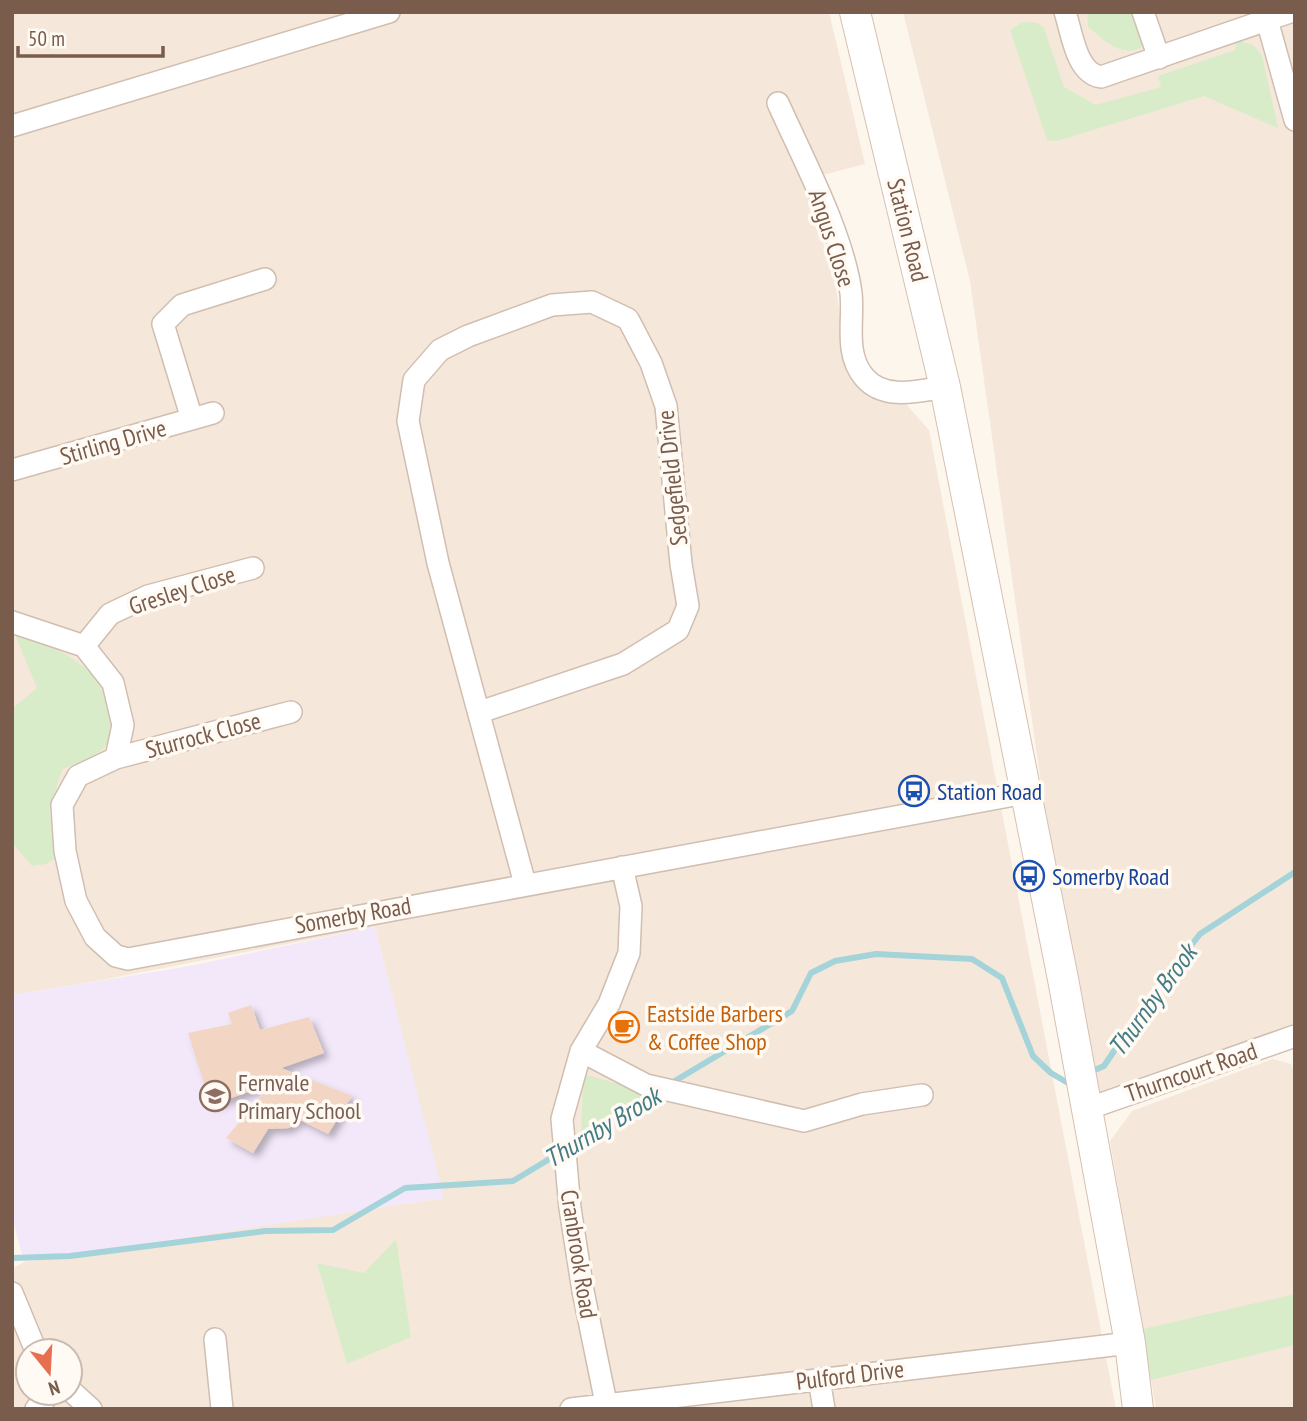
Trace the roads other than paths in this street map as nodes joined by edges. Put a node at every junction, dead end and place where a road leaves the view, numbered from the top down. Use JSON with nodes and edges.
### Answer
{"nodes":[{"id":1,"x":389,"y":12,"type":"edge"},
{"id":2,"x":855,"y":12,"type":"edge"},
{"id":3,"x":1065,"y":12,"type":"edge"},
{"id":4,"x":1143,"y":12,"type":"edge"},
{"id":5,"x":1290,"y":12,"type":"edge"},
{"id":6,"x":1267,"y":20,"type":"junction"},
{"id":7,"x":1159,"y":58,"type":"junction"},
{"id":8,"x":778,"y":103,"type":"dead end"},
{"id":9,"x":1295,"y":120,"type":"edge"},
{"id":10,"x":12,"y":126,"type":"edge"},
{"id":11,"x":265,"y":279,"type":"dead end"},
{"id":12,"x":945,"y":387,"type":"junction"},
{"id":13,"x":214,"y":413,"type":"dead end"},
{"id":14,"x":192,"y":419,"type":"junction"},
{"id":15,"x":12,"y":470,"type":"edge"},
{"id":16,"x":253,"y":568,"type":"dead end"},
{"id":17,"x":12,"y":622,"type":"edge"},
{"id":18,"x":84,"y":646,"type":"junction"},
{"id":19,"x":291,"y":712,"type":"dead end"},
{"id":20,"x":480,"y":712,"type":"junction"},
{"id":21,"x":116,"y":758,"type":"junction"},
{"id":22,"x":1025,"y":793,"type":"junction"},
{"id":23,"x":622,"y":867,"type":"junction"},
{"id":24,"x":525,"y":884,"type":"junction"},
{"id":25,"x":1295,"y":1036,"type":"edge"},
{"id":26,"x":581,"y":1051,"type":"junction"},
{"id":27,"x":922,"y":1095,"type":"dead end"},
{"id":28,"x":1087,"y":1109,"type":"junction"},
{"id":29,"x":12,"y":1293,"type":"edge"},
{"id":30,"x":30,"y":1337,"type":"edge"},
{"id":31,"x":215,"y":1339,"type":"dead end"},
{"id":32,"x":1130,"y":1343,"type":"junction"},
{"id":33,"x":819,"y":1378,"type":"junction"},
{"id":34,"x":606,"y":1403,"type":"junction"},
{"id":35,"x":222,"y":1409,"type":"edge"},
{"id":36,"x":571,"y":1409,"type":"edge"},
{"id":37,"x":824,"y":1409,"type":"edge"},
{"id":38,"x":1138,"y":1409,"type":"edge"}],
"edges":[{"from":1,"to":10,"type":"street"},
{"from":2,"to":12,"type":"street","name":"Station Road"},
{"from":3,"to":7,"type":"street"},
{"from":4,"to":7,"type":"street"},
{"from":5,"to":6,"type":"street"},
{"from":6,"to":7,"type":"street"},
{"from":6,"to":9,"type":"street"},
{"from":8,"to":12,"type":"street","name":"Angus Close"},
{"from":11,"to":14,"type":"street"},
{"from":12,"to":22,"type":"street","name":"Station Road"},
{"from":13,"to":14,"type":"street","name":"Stirling Drive"},
{"from":14,"to":15,"type":"street","name":"Stirling Drive"},
{"from":16,"to":18,"type":"street","name":"Gresley Close"},
{"from":17,"to":18,"type":"street"},
{"from":18,"to":21,"type":"street"},
{"from":19,"to":21,"type":"street","name":"Sturrock Close"},
{"from":20,"to":20,"type":"street","name":"Sedgefield Drive"},
{"from":20,"to":24,"type":"street","name":"Sedgefield Drive"},
{"from":21,"to":24,"type":"street","name":"Somerby Road"},
{"from":22,"to":23,"type":"street","name":"Somerby Road"},
{"from":22,"to":28,"type":"street","name":"Station Road"},
{"from":23,"to":24,"type":"street","name":"Somerby Road"},
{"from":23,"to":26,"type":"street","name":"Cranbrook Road"},
{"from":25,"to":28,"type":"street","name":"Thurncourt Road"},
{"from":26,"to":27,"type":"street"},
{"from":26,"to":34,"type":"street","name":"Cranbrook Road"},
{"from":28,"to":32,"type":"street","name":"Station Road"},
{"from":29,"to":30,"type":"street"},
{"from":31,"to":35,"type":"street"},
{"from":32,"to":33,"type":"street","name":"Pulford Drive"},
{"from":32,"to":38,"type":"street","name":"Station Road"},
{"from":33,"to":34,"type":"street","name":"Pulford Drive"},
{"from":33,"to":37,"type":"street"},
{"from":34,"to":36,"type":"street","name":"Pulford Drive"}]}
